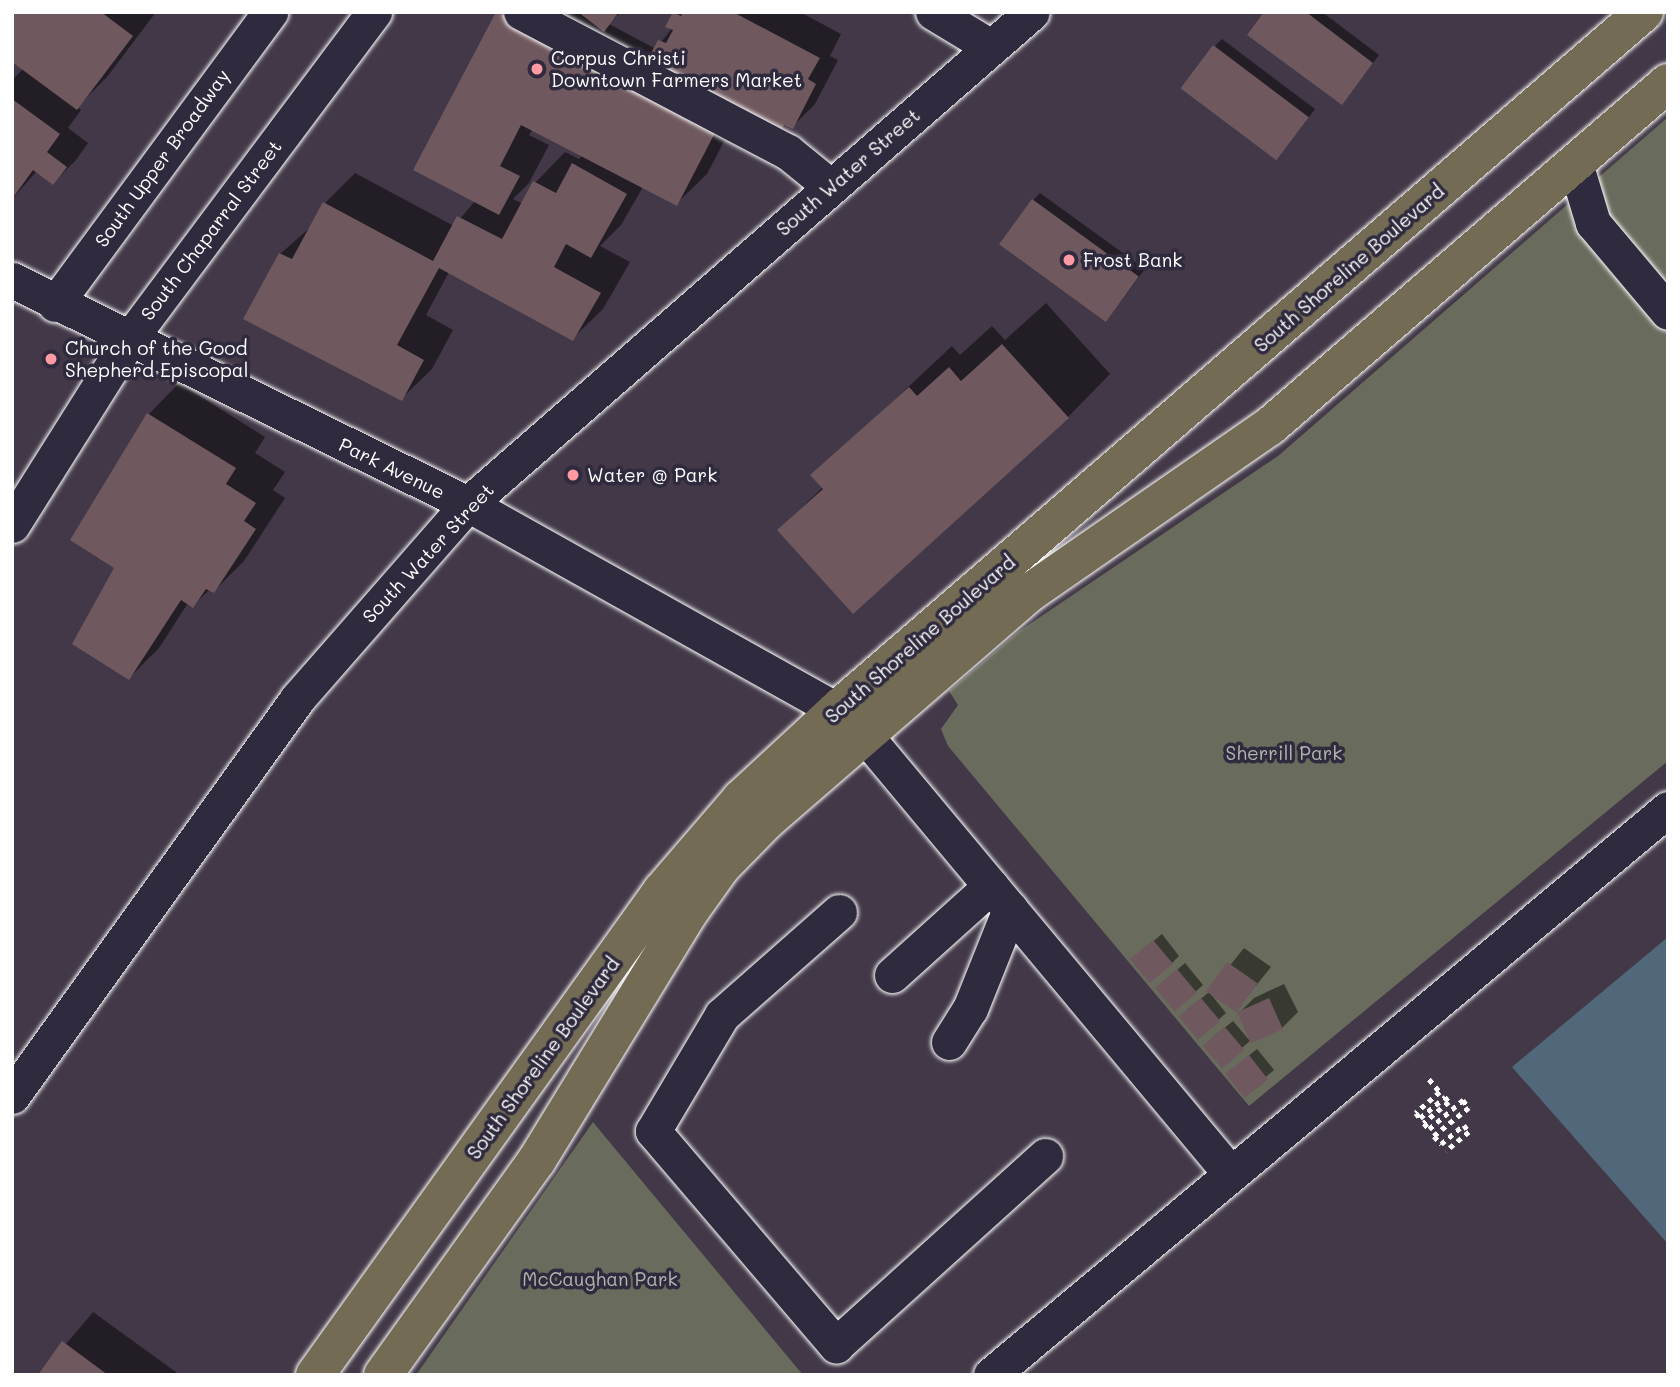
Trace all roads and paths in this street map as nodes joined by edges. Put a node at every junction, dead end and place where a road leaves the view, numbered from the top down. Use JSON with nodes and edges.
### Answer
{"nodes":[{"id":1,"x":270,"y":12,"type":"edge"},
{"id":2,"x":373,"y":12,"type":"edge"},
{"id":3,"x":521,"y":12,"type":"edge"},
{"id":4,"x":933,"y":12,"type":"edge"},
{"id":5,"x":1032,"y":12,"type":"edge"},
{"id":6,"x":1644,"y":12,"type":"edge"},
{"id":7,"x":991,"y":47,"type":"junction"},
{"id":8,"x":1668,"y":83,"type":"edge"},
{"id":9,"x":1575,"y":163,"type":"junction"},
{"id":10,"x":831,"y":187,"type":"junction"},
{"id":11,"x":12,"y":280,"type":"edge"},
{"id":12,"x":55,"y":304,"type":"junction"},
{"id":13,"x":1668,"y":312,"type":"edge"},
{"id":14,"x":128,"y":341,"type":"junction"},
{"id":15,"x":468,"y":504,"type":"junction"},
{"id":16,"x":12,"y":525,"type":"edge"},
{"id":17,"x":850,"y":722,"type":"junction"},
{"id":18,"x":1668,"y":809,"type":"edge"},
{"id":19,"x":1001,"y":897,"type":"junction"},
{"id":20,"x":839,"y":912,"type":"dead end"},
{"id":21,"x":892,"y":975,"type":"dead end"},
{"id":22,"x":949,"y":1042,"type":"dead end"},
{"id":23,"x":1429,"y":1079,"type":"dead end"},
{"id":24,"x":12,"y":1096,"type":"edge"},
{"id":25,"x":1446,"y":1151,"type":"dead end"},
{"id":26,"x":1045,"y":1156,"type":"dead end"},
{"id":27,"x":1230,"y":1173,"type":"junction"},
{"id":28,"x":316,"y":1375,"type":"edge"},
{"id":29,"x":383,"y":1375,"type":"edge"},
{"id":30,"x":991,"y":1375,"type":"edge"}],
"edges":[{"from":1,"to":12,"type":"street","name":"South Upper Broadway"},
{"from":2,"to":14,"type":"street","name":"South Chaparral Street"},
{"from":3,"to":10,"type":"street"},
{"from":4,"to":7,"type":"street"},
{"from":5,"to":7,"type":"street","name":"South Water Street"},
{"from":6,"to":17,"type":"main road","name":"South Shoreline Boulevard"},
{"from":7,"to":10,"type":"street","name":"South Water Street"},
{"from":8,"to":9,"type":"main road","name":"South Shoreline Boulevard"},
{"from":9,"to":13,"type":"street"},
{"from":9,"to":17,"type":"main road","name":"South Shoreline Boulevard"},
{"from":10,"to":15,"type":"street","name":"South Water Street"},
{"from":11,"to":12,"type":"street","name":"Park Avenue"},
{"from":12,"to":14,"type":"street","name":"Park Avenue"},
{"from":14,"to":15,"type":"street","name":"Park Avenue"},
{"from":14,"to":16,"type":"street","name":"South Chaparral Street"},
{"from":15,"to":17,"type":"street","name":"Park Avenue"},
{"from":15,"to":24,"type":"street","name":"South Water Street"},
{"from":17,"to":19,"type":"street"},
{"from":17,"to":28,"type":"main road","name":"South Shoreline Boulevard"},
{"from":17,"to":29,"type":"main road","name":"South Shoreline Boulevard"},
{"from":18,"to":27,"type":"street"},
{"from":19,"to":21,"type":"street"},
{"from":19,"to":22,"type":"street"},
{"from":19,"to":27,"type":"street"},
{"from":20,"to":26,"type":"street"},
{"from":23,"to":25,"type":"path"},
{"from":27,"to":30,"type":"street"}]}
